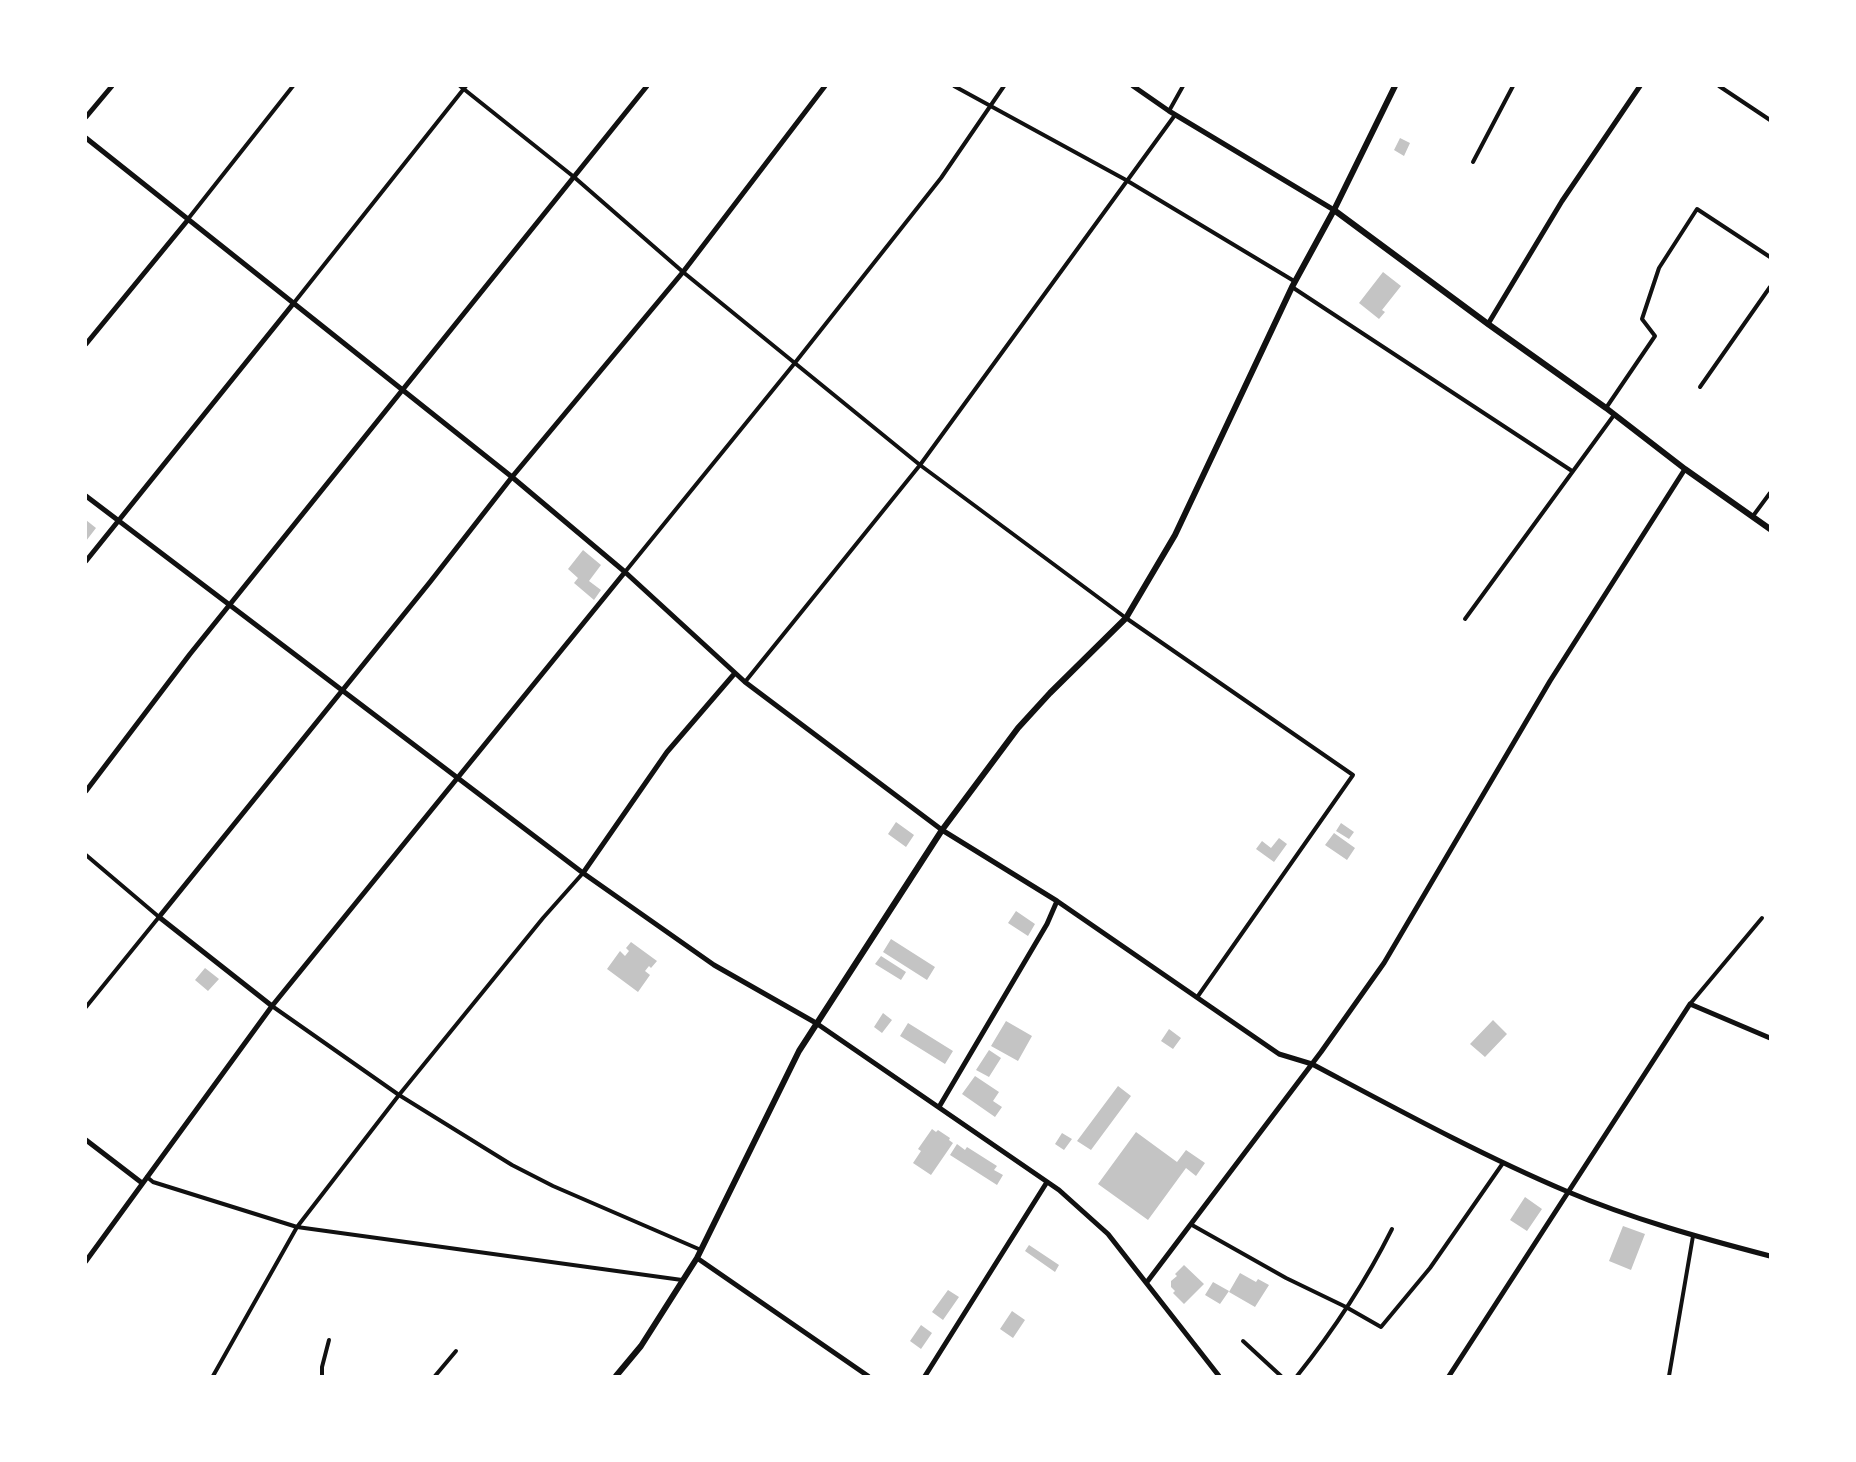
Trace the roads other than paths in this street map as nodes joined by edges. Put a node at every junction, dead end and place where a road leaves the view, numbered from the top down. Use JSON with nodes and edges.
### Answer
{"nodes":[{"id":1,"x":112,"y":86,"type":"edge"},
{"id":2,"x":293,"y":86,"type":"edge"},
{"id":3,"x":463,"y":86,"type":"edge"},
{"id":4,"x":647,"y":86,"type":"edge"},
{"id":5,"x":825,"y":86,"type":"edge"},
{"id":6,"x":954,"y":86,"type":"edge"},
{"id":7,"x":1004,"y":86,"type":"edge"},
{"id":8,"x":1133,"y":86,"type":"edge"},
{"id":9,"x":1183,"y":86,"type":"edge"},
{"id":10,"x":1395,"y":86,"type":"edge"},
{"id":11,"x":1513,"y":86,"type":"edge"},
{"id":12,"x":1640,"y":86,"type":"edge"},
{"id":13,"x":1719,"y":86,"type":"edge"},
{"id":14,"x":990,"y":105,"type":"junction"},
{"id":15,"x":1169,"y":111,"type":"junction"},
{"id":16,"x":1175,"y":115,"type":"junction"},
{"id":17,"x":86,"y":117,"type":"edge"},
{"id":18,"x":1770,"y":120,"type":"edge"},
{"id":19,"x":86,"y":138,"type":"edge"},
{"id":20,"x":1473,"y":162,"type":"dead end"},
{"id":21,"x":574,"y":177,"type":"junction"},
{"id":22,"x":1126,"y":180,"type":"junction"},
{"id":23,"x":1334,"y":210,"type":"junction"},
{"id":24,"x":187,"y":221,"type":"junction"},
{"id":25,"x":1770,"y":257,"type":"edge"},
{"id":26,"x":682,"y":272,"type":"junction"},
{"id":27,"x":1293,"y":284,"type":"junction"},
{"id":28,"x":1770,"y":287,"type":"edge"},
{"id":29,"x":293,"y":304,"type":"junction"},
{"id":30,"x":1488,"y":324,"type":"junction"},
{"id":31,"x":86,"y":344,"type":"edge"},
{"id":32,"x":794,"y":364,"type":"junction"},
{"id":33,"x":1700,"y":387,"type":"dead end"},
{"id":34,"x":402,"y":390,"type":"junction"},
{"id":35,"x":1606,"y":408,"type":"junction"},
{"id":36,"x":1614,"y":415,"type":"junction"},
{"id":37,"x":920,"y":465,"type":"junction"},
{"id":38,"x":1685,"y":469,"type":"junction"},
{"id":39,"x":1572,"y":471,"type":"junction"},
{"id":40,"x":512,"y":477,"type":"junction"},
{"id":41,"x":1770,"y":493,"type":"edge"},
{"id":42,"x":86,"y":496,"type":"edge"},
{"id":43,"x":1752,"y":517,"type":"junction"},
{"id":44,"x":118,"y":521,"type":"junction"},
{"id":45,"x":1770,"y":529,"type":"edge"},
{"id":46,"x":86,"y":561,"type":"edge"},
{"id":47,"x":625,"y":572,"type":"junction"},
{"id":48,"x":229,"y":606,"type":"junction"},
{"id":49,"x":1126,"y":618,"type":"junction"},
{"id":50,"x":1465,"y":619,"type":"dead end"},
{"id":51,"x":735,"y":673,"type":"junction"},
{"id":52,"x":745,"y":682,"type":"junction"},
{"id":53,"x":342,"y":691,"type":"junction"},
{"id":54,"x":457,"y":779,"type":"junction"},
{"id":55,"x":86,"y":791,"type":"edge"},
{"id":56,"x":942,"y":830,"type":"junction"},
{"id":57,"x":86,"y":855,"type":"edge"},
{"id":58,"x":583,"y":873,"type":"junction"},
{"id":59,"x":1057,"y":901,"type":"junction"},
{"id":60,"x":159,"y":917,"type":"junction"},
{"id":61,"x":1762,"y":918,"type":"dead end"},
{"id":62,"x":1198,"y":996,"type":"junction"},
{"id":63,"x":1690,"y":1004,"type":"junction"},
{"id":64,"x":272,"y":1006,"type":"junction"},
{"id":65,"x":86,"y":1007,"type":"edge"},
{"id":66,"x":816,"y":1023,"type":"junction"},
{"id":67,"x":1770,"y":1038,"type":"edge"},
{"id":68,"x":1312,"y":1064,"type":"junction"},
{"id":69,"x":399,"y":1095,"type":"junction"},
{"id":70,"x":939,"y":1107,"type":"junction"},
{"id":71,"x":86,"y":1140,"type":"edge"},
{"id":72,"x":1503,"y":1163,"type":"junction"},
{"id":73,"x":147,"y":1177,"type":"junction"},
{"id":74,"x":1047,"y":1182,"type":"junction"},
{"id":75,"x":142,"y":1183,"type":"junction"},
{"id":76,"x":1568,"y":1192,"type":"junction"},
{"id":77,"x":1192,"y":1225,"type":"junction"},
{"id":78,"x":297,"y":1227,"type":"junction"},
{"id":79,"x":1392,"y":1229,"type":"dead end"},
{"id":80,"x":1693,"y":1236,"type":"junction"},
{"id":81,"x":700,"y":1250,"type":"junction"},
{"id":82,"x":1770,"y":1256,"type":"edge"},
{"id":83,"x":697,"y":1258,"type":"junction"},
{"id":84,"x":86,"y":1261,"type":"edge"},
{"id":85,"x":683,"y":1281,"type":"junction"},
{"id":86,"x":1147,"y":1282,"type":"junction"},
{"id":87,"x":1346,"y":1307,"type":"junction"},
{"id":88,"x":329,"y":1340,"type":"dead end"},
{"id":89,"x":1243,"y":1341,"type":"dead end"},
{"id":90,"x":456,"y":1351,"type":"dead end"},
{"id":91,"x":213,"y":1377,"type":"edge"},
{"id":92,"x":322,"y":1377,"type":"edge"},
{"id":93,"x":435,"y":1377,"type":"edge"},
{"id":94,"x":616,"y":1377,"type":"edge"},
{"id":95,"x":868,"y":1377,"type":"edge"},
{"id":96,"x":925,"y":1377,"type":"edge"},
{"id":97,"x":1219,"y":1377,"type":"edge"},
{"id":98,"x":1281,"y":1377,"type":"edge"},
{"id":99,"x":1297,"y":1377,"type":"edge"},
{"id":100,"x":1449,"y":1377,"type":"edge"},
{"id":101,"x":1669,"y":1377,"type":"edge"}],
"edges":[{"from":1,"to":17,"type":"street"},
{"from":2,"to":24,"type":"street"},
{"from":3,"to":21,"type":"street"},
{"from":3,"to":29,"type":"street"},
{"from":4,"to":21,"type":"street"},
{"from":5,"to":26,"type":"street"},
{"from":6,"to":14,"type":"street"},
{"from":7,"to":14,"type":"street"},
{"from":8,"to":15,"type":"street"},
{"from":9,"to":15,"type":"street"},
{"from":10,"to":23,"type":"main road"},
{"from":11,"to":20,"type":"street"},
{"from":12,"to":30,"type":"street"},
{"from":13,"to":18,"type":"street"},
{"from":14,"to":22,"type":"street"},
{"from":14,"to":32,"type":"street"},
{"from":15,"to":16,"type":"street"},
{"from":16,"to":22,"type":"street"},
{"from":16,"to":23,"type":"street"},
{"from":19,"to":24,"type":"street"},
{"from":21,"to":26,"type":"street"},
{"from":21,"to":34,"type":"street"},
{"from":22,"to":27,"type":"street"},
{"from":22,"to":37,"type":"street"},
{"from":23,"to":27,"type":"main road"},
{"from":23,"to":30,"type":"main road"},
{"from":24,"to":29,"type":"street"},
{"from":24,"to":31,"type":"street"},
{"from":25,"to":35,"type":"street"},
{"from":26,"to":32,"type":"street"},
{"from":26,"to":40,"type":"street"},
{"from":27,"to":39,"type":"street"},
{"from":27,"to":49,"type":"main road"},
{"from":28,"to":33,"type":"street"},
{"from":29,"to":34,"type":"street"},
{"from":29,"to":44,"type":"street"},
{"from":30,"to":35,"type":"main road"},
{"from":32,"to":37,"type":"street"},
{"from":32,"to":47,"type":"street"},
{"from":34,"to":40,"type":"street"},
{"from":34,"to":48,"type":"street"},
{"from":35,"to":36,"type":"main road"},
{"from":36,"to":38,"type":"main road"},
{"from":36,"to":39,"type":"street"},
{"from":37,"to":49,"type":"street"},
{"from":37,"to":52,"type":"street"},
{"from":38,"to":43,"type":"main road"},
{"from":38,"to":68,"type":"street"},
{"from":39,"to":50,"type":"street"},
{"from":40,"to":47,"type":"street"},
{"from":40,"to":53,"type":"street"},
{"from":41,"to":43,"type":"street"},
{"from":42,"to":44,"type":"street"},
{"from":43,"to":45,"type":"main road"},
{"from":44,"to":46,"type":"street"},
{"from":44,"to":48,"type":"street"},
{"from":47,"to":51,"type":"street"},
{"from":47,"to":54,"type":"street"},
{"from":48,"to":53,"type":"street"},
{"from":48,"to":55,"type":"street"},
{"from":49,"to":56,"type":"main road"},
{"from":49,"to":62,"type":"street"},
{"from":51,"to":52,"type":"street"},
{"from":51,"to":58,"type":"street"},
{"from":52,"to":56,"type":"street"},
{"from":53,"to":54,"type":"street"},
{"from":53,"to":60,"type":"street"},
{"from":54,"to":58,"type":"street"},
{"from":54,"to":64,"type":"street"},
{"from":56,"to":59,"type":"street"},
{"from":56,"to":66,"type":"main road"},
{"from":57,"to":60,"type":"street"},
{"from":58,"to":66,"type":"street"},
{"from":58,"to":69,"type":"street"},
{"from":59,"to":62,"type":"street"},
{"from":59,"to":70,"type":"street"},
{"from":60,"to":64,"type":"street"},
{"from":60,"to":65,"type":"street"},
{"from":61,"to":63,"type":"street"},
{"from":62,"to":68,"type":"street"},
{"from":63,"to":67,"type":"street"},
{"from":63,"to":76,"type":"street"},
{"from":64,"to":69,"type":"street"},
{"from":64,"to":73,"type":"street"},
{"from":66,"to":70,"type":"street"},
{"from":66,"to":81,"type":"main road"},
{"from":68,"to":72,"type":"street"},
{"from":68,"to":77,"type":"street"},
{"from":69,"to":78,"type":"street"},
{"from":69,"to":81,"type":"street"},
{"from":70,"to":74,"type":"street"},
{"from":71,"to":75,"type":"street"},
{"from":72,"to":76,"type":"street"},
{"from":72,"to":87,"type":"street"},
{"from":73,"to":75,"type":"street"},
{"from":73,"to":78,"type":"street"},
{"from":74,"to":86,"type":"street"},
{"from":74,"to":96,"type":"street"},
{"from":75,"to":84,"type":"street"},
{"from":76,"to":80,"type":"street"},
{"from":76,"to":100,"type":"street"},
{"from":77,"to":86,"type":"street"},
{"from":77,"to":87,"type":"street"},
{"from":78,"to":85,"type":"street"},
{"from":78,"to":91,"type":"street"},
{"from":79,"to":87,"type":"street"},
{"from":80,"to":82,"type":"street"},
{"from":80,"to":101,"type":"street"},
{"from":81,"to":83,"type":"main road"},
{"from":83,"to":85,"type":"main road"},
{"from":83,"to":95,"type":"street"},
{"from":85,"to":94,"type":"main road"},
{"from":86,"to":97,"type":"street"},
{"from":87,"to":99,"type":"street"},
{"from":88,"to":92,"type":"street"},
{"from":89,"to":98,"type":"street"},
{"from":90,"to":93,"type":"street"}]}
